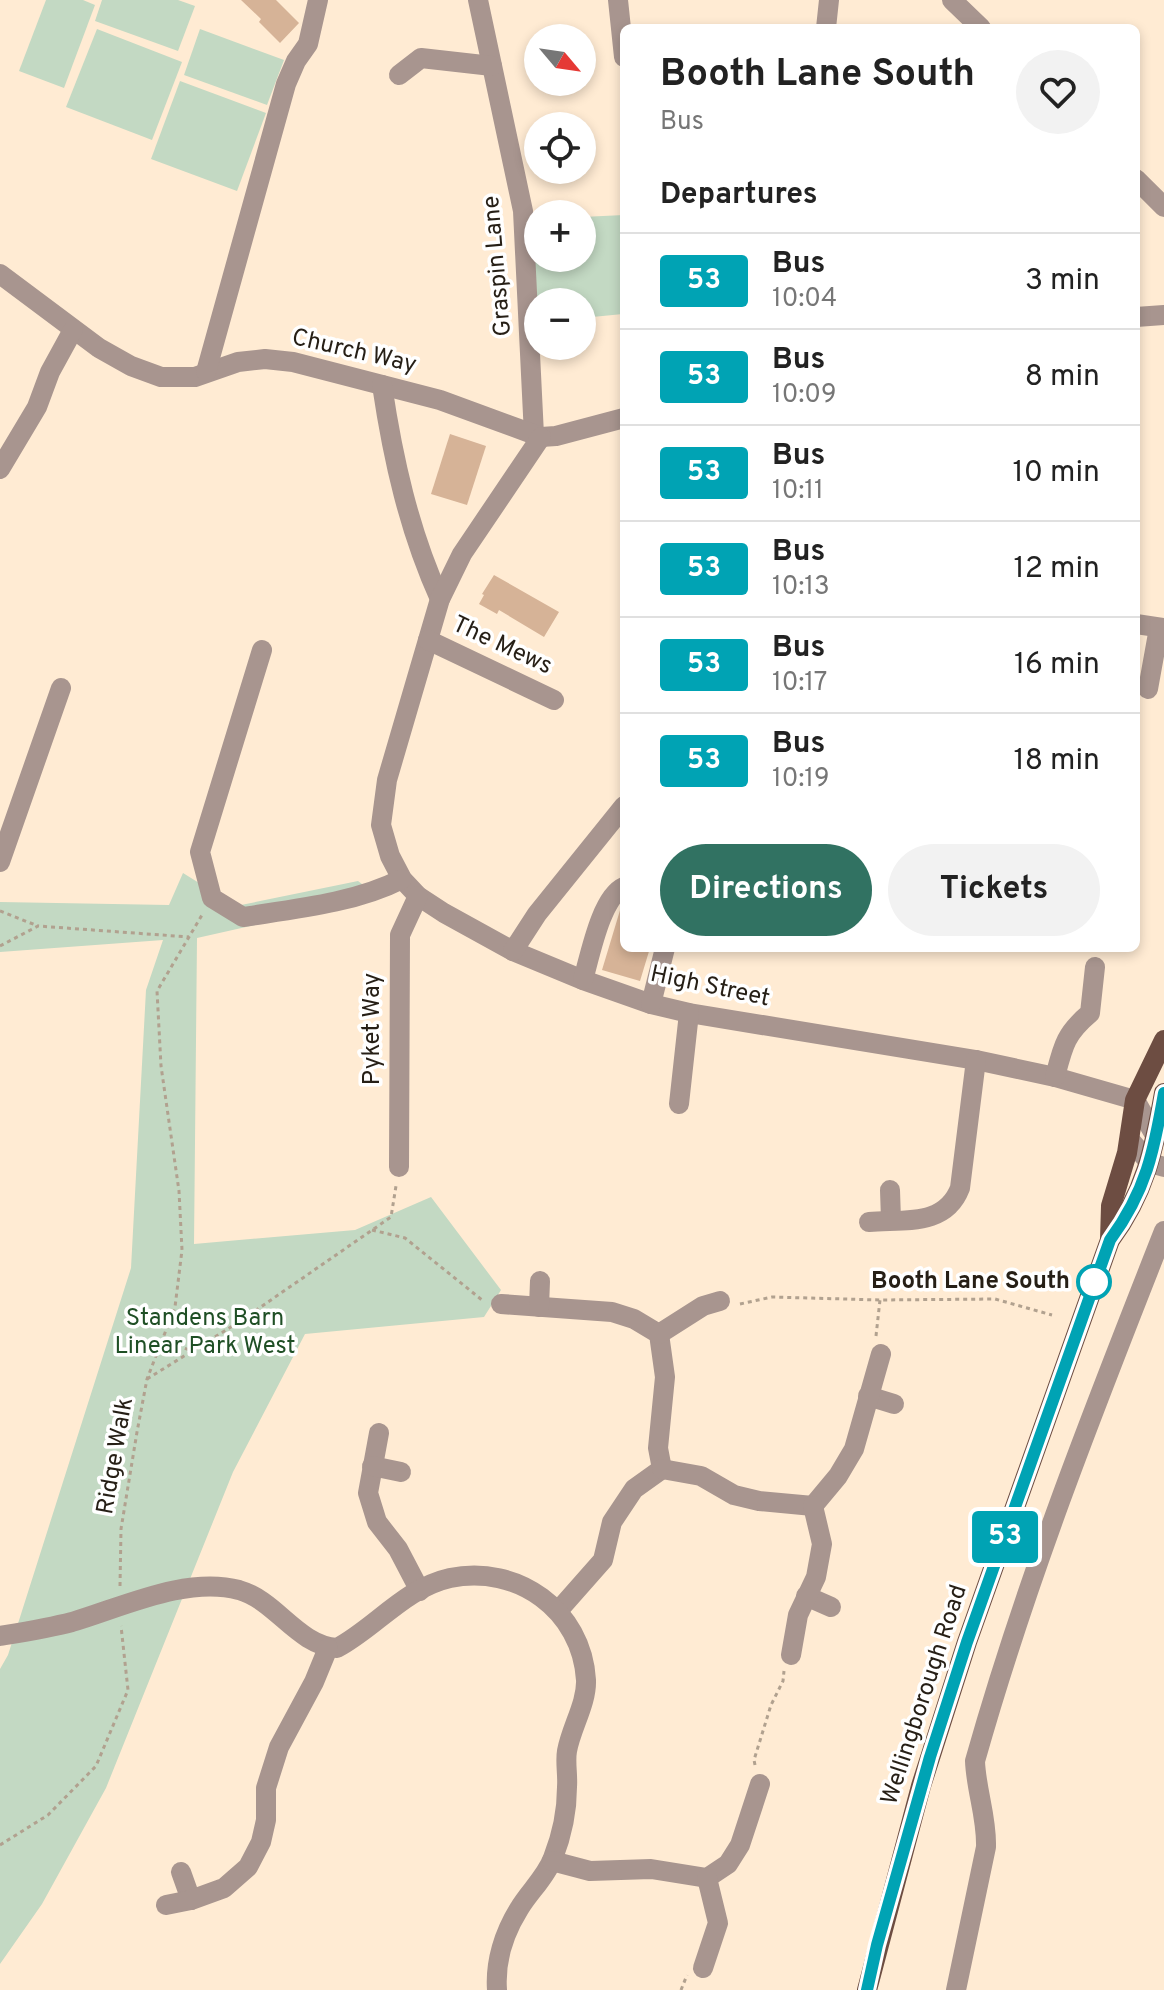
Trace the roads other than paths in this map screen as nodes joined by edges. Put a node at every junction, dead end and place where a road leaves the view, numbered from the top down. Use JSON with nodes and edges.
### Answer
{"nodes":[{"id":1,"x":318,"y":0,"type":"edge"},
{"id":2,"x":478,"y":0,"type":"edge"},
{"id":3,"x":618,"y":0,"type":"edge"},
{"id":4,"x":829,"y":0,"type":"edge"},
{"id":5,"x":952,"y":0,"type":"edge"},
{"id":6,"x":621,"y":24,"type":"edge"},
{"id":7,"x":826,"y":24,"type":"edge"},
{"id":8,"x":977,"y":24,"type":"edge"},
{"id":9,"x":492,"y":66,"type":"junction"},
{"id":10,"x":399,"y":75,"type":"dead end"},
{"id":11,"x":1140,"y":183,"type":"edge"},
{"id":12,"x":1164,"y":207,"type":"edge"},
{"id":13,"x":0,"y":274,"type":"edge"},
{"id":14,"x":1164,"y":315,"type":"edge"},
{"id":15,"x":1140,"y":317,"type":"edge"},
{"id":16,"x":73,"y":330,"type":"junction"},
{"id":17,"x":206,"y":372,"type":"junction"},
{"id":18,"x":382,"y":385,"type":"junction"},
{"id":19,"x":620,"y":419,"type":"edge"},
{"id":20,"x":538,"y":436,"type":"junction"},
{"id":21,"x":0,"y":469,"type":"edge"},
{"id":22,"x":440,"y":599,"type":"junction"},
{"id":23,"x":1140,"y":625,"type":"edge"},
{"id":24,"x":1162,"y":628,"type":"edge"},
{"id":25,"x":428,"y":640,"type":"junction"},
{"id":26,"x":262,"y":650,"type":"dead end"},
{"id":27,"x":61,"y":688,"type":"dead end"},
{"id":28,"x":1148,"y":689,"type":"dead end"},
{"id":29,"x":554,"y":700,"type":"dead end"},
{"id":30,"x":620,"y":811,"type":"edge"},
{"id":31,"x":7,"y":819,"type":"edge"},
{"id":32,"x":0,"y":862,"type":"edge"},
{"id":33,"x":402,"y":879,"type":"junction"},
{"id":34,"x":620,"y":889,"type":"edge"},
{"id":35,"x":418,"y":896,"type":"junction"},
{"id":36,"x":513,"y":951,"type":"junction"},
{"id":37,"x":664,"y":952,"type":"edge"},
{"id":38,"x":1095,"y":967,"type":"dead end"},
{"id":39,"x":583,"y":980,"type":"junction"},
{"id":40,"x":651,"y":1004,"type":"junction"},
{"id":41,"x":689,"y":1013,"type":"junction"},
{"id":42,"x":1164,"y":1040,"type":"edge"},
{"id":43,"x":976,"y":1060,"type":"junction"},
{"id":44,"x":1055,"y":1077,"type":"junction"},
{"id":45,"x":1164,"y":1093,"type":"edge"},
{"id":46,"x":1135,"y":1100,"type":"junction"},
{"id":47,"x":679,"y":1104,"type":"dead end"},
{"id":48,"x":1160,"y":1138,"type":"edge"},
{"id":49,"x":1130,"y":1140,"type":"junction"},
{"id":50,"x":1157,"y":1165,"type":"edge"},
{"id":51,"x":399,"y":1167,"type":"road end"},
{"id":52,"x":890,"y":1190,"type":"dead end"},
{"id":53,"x":891,"y":1220,"type":"junction"},
{"id":54,"x":869,"y":1222,"type":"dead end"},
{"id":55,"x":1164,"y":1231,"type":"edge"},
{"id":56,"x":1110,"y":1240,"type":"junction"},
{"id":57,"x":540,"y":1281,"type":"dead end"},
{"id":58,"x":720,"y":1301,"type":"road end"},
{"id":59,"x":501,"y":1304,"type":"road end"},
{"id":60,"x":539,"y":1307,"type":"junction"},
{"id":61,"x":659,"y":1334,"type":"junction"},
{"id":62,"x":881,"y":1354,"type":"road end"},
{"id":63,"x":868,"y":1396,"type":"junction"},
{"id":64,"x":894,"y":1404,"type":"dead end"},
{"id":65,"x":379,"y":1433,"type":"dead end"},
{"id":66,"x":372,"y":1466,"type":"junction"},
{"id":67,"x":662,"y":1469,"type":"junction"},
{"id":68,"x":401,"y":1472,"type":"dead end"},
{"id":69,"x":813,"y":1506,"type":"junction"},
{"id":70,"x":420,"y":1591,"type":"junction"},
{"id":71,"x":806,"y":1596,"type":"junction"},
{"id":72,"x":831,"y":1607,"type":"dead end"},
{"id":73,"x":558,"y":1611,"type":"junction"},
{"id":74,"x":0,"y":1636,"type":"edge"},
{"id":75,"x":328,"y":1648,"type":"junction"},
{"id":76,"x":791,"y":1655,"type":"road end"},
{"id":77,"x":760,"y":1784,"type":"road end"},
{"id":78,"x":552,"y":1861,"type":"junction"},
{"id":79,"x":181,"y":1872,"type":"dead end"},
{"id":80,"x":707,"y":1878,"type":"junction"},
{"id":81,"x":191,"y":1900,"type":"junction"},
{"id":82,"x":166,"y":1905,"type":"dead end"},
{"id":83,"x":703,"y":1968,"type":"dead end"},
{"id":84,"x":497,"y":1990,"type":"edge"},
{"id":85,"x":867,"y":1990,"type":"edge"},
{"id":86,"x":956,"y":1990,"type":"edge"}],
"edges":[{"from":1,"to":17,"type":"street"},
{"from":2,"to":9,"type":"street","name":"Graspin Lane"},
{"from":3,"to":6,"type":"street"},
{"from":4,"to":7,"type":"street"},
{"from":5,"to":8,"type":"street"},
{"from":9,"to":10,"type":"street"},
{"from":9,"to":20,"type":"street","name":"Graspin Lane"},
{"from":11,"to":12,"type":"street"},
{"from":13,"to":16,"type":"street","name":"Church Way"},
{"from":14,"to":15,"type":"street"},
{"from":16,"to":17,"type":"street","name":"Church Way"},
{"from":16,"to":21,"type":"street"},
{"from":17,"to":18,"type":"street","name":"Church Way"},
{"from":18,"to":20,"type":"street","name":"Church Way"},
{"from":18,"to":22,"type":"street"},
{"from":19,"to":20,"type":"street"},
{"from":20,"to":22,"type":"street","name":"High Street"},
{"from":22,"to":25,"type":"street","name":"High Street"},
{"from":23,"to":24,"type":"street"},
{"from":24,"to":28,"type":"street"},
{"from":25,"to":29,"type":"street","name":"The Mews"},
{"from":25,"to":33,"type":"street","name":"High Street"},
{"from":26,"to":33,"type":"street"},
{"from":27,"to":31,"type":"street"},
{"from":30,"to":36,"type":"street"},
{"from":31,"to":32,"type":"street"},
{"from":33,"to":35,"type":"street","name":"High Street"},
{"from":34,"to":39,"type":"street"},
{"from":35,"to":36,"type":"street","name":"High Street"},
{"from":35,"to":51,"type":"street","name":"Pyket Way"},
{"from":36,"to":39,"type":"street","name":"High Street"},
{"from":37,"to":40,"type":"street"},
{"from":38,"to":44,"type":"street"},
{"from":39,"to":40,"type":"street","name":"High Street"},
{"from":40,"to":41,"type":"street","name":"High Street"},
{"from":41,"to":43,"type":"street","name":"High Street"},
{"from":41,"to":47,"type":"street"},
{"from":42,"to":46,"type":"main road","name":"Wellingborough Road"},
{"from":43,"to":44,"type":"street","name":"High Street"},
{"from":43,"to":53,"type":"street"},
{"from":44,"to":46,"type":"street","name":"High Street"},
{"from":45,"to":48,"type":"main road","name":"Wellingborough Road"},
{"from":46,"to":48,"type":"street"},
{"from":46,"to":49,"type":"main road","name":"Wellingborough Road"},
{"from":48,"to":49,"type":"street"},
{"from":48,"to":50,"type":"main road","name":"Wellingborough Road"},
{"from":49,"to":50,"type":"street"},
{"from":49,"to":56,"type":"main road","name":"Wellingborough Road"},
{"from":50,"to":56,"type":"main road","name":"Wellingborough Road"},
{"from":52,"to":53,"type":"street"},
{"from":53,"to":54,"type":"street"},
{"from":55,"to":86,"type":"street"},
{"from":56,"to":85,"type":"main road","name":"Wellingborough Road"},
{"from":57,"to":60,"type":"street"},
{"from":58,"to":61,"type":"street"},
{"from":59,"to":60,"type":"street"},
{"from":60,"to":61,"type":"street"},
{"from":61,"to":67,"type":"street"},
{"from":62,"to":63,"type":"street"},
{"from":63,"to":64,"type":"street"},
{"from":63,"to":69,"type":"street"},
{"from":65,"to":66,"type":"street"},
{"from":66,"to":68,"type":"street"},
{"from":66,"to":70,"type":"street"},
{"from":67,"to":69,"type":"street"},
{"from":67,"to":73,"type":"street"},
{"from":69,"to":71,"type":"street"},
{"from":70,"to":73,"type":"street"},
{"from":70,"to":75,"type":"street"},
{"from":71,"to":72,"type":"street"},
{"from":71,"to":76,"type":"street"},
{"from":73,"to":78,"type":"street"},
{"from":74,"to":75,"type":"street"},
{"from":75,"to":81,"type":"street"},
{"from":77,"to":80,"type":"street"},
{"from":78,"to":80,"type":"street"},
{"from":78,"to":84,"type":"street"},
{"from":79,"to":81,"type":"street"},
{"from":80,"to":83,"type":"street"},
{"from":81,"to":82,"type":"street"}]}
